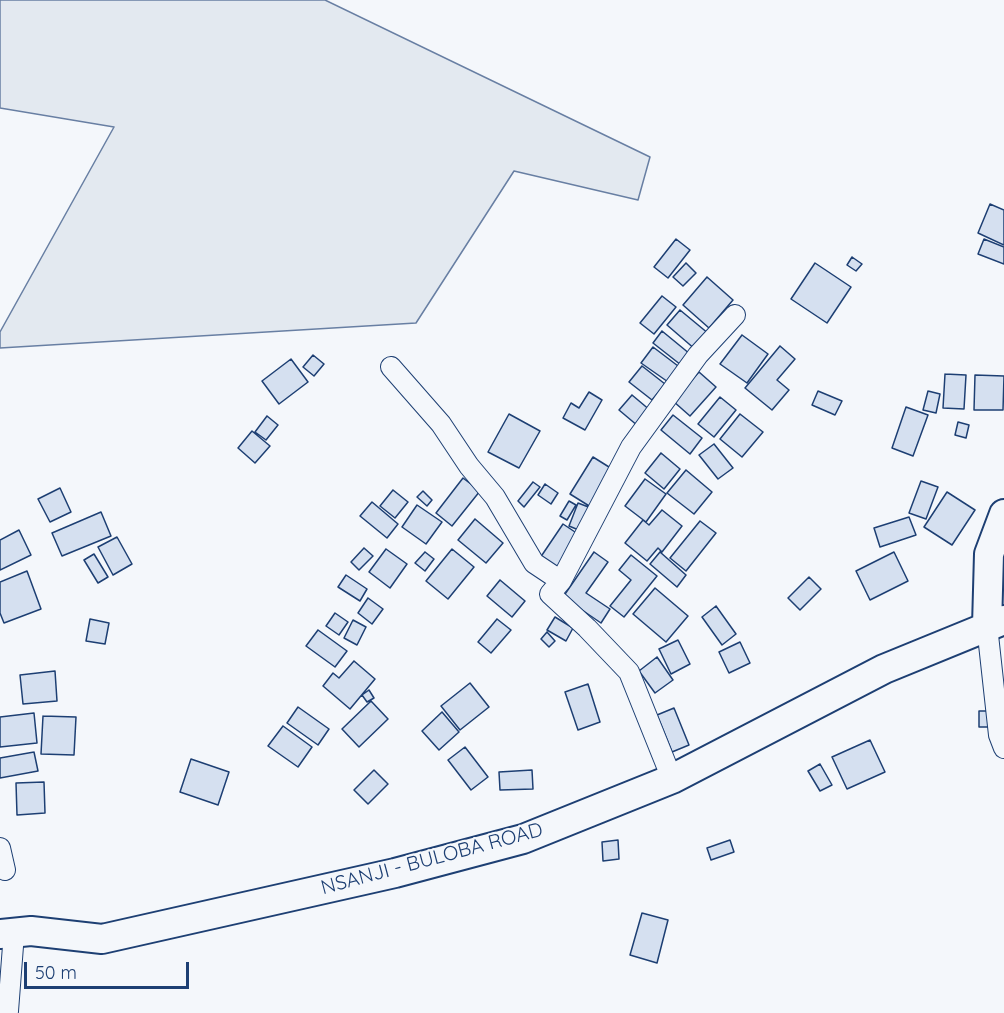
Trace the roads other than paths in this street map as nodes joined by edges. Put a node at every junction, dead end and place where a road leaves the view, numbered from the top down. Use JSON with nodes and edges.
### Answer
{"nodes":[{"id":1,"x":735,"y":315,"type":"dead end"},
{"id":2,"x":392,"y":368,"type":"dead end"},
{"id":3,"x":1004,"y":514,"type":"edge"},
{"id":4,"x":561,"y":581,"type":"junction"},
{"id":5,"x":996,"y":623,"type":"edge"},
{"id":6,"x":1004,"y":748,"type":"edge"},
{"id":7,"x":672,"y":779,"type":"junction"},
{"id":8,"x":0,"y":848,"type":"edge"},
{"id":9,"x":5,"y":870,"type":"dead end"},
{"id":10,"x":7,"y":934,"type":"edge"},
{"id":11,"x":8,"y":1011,"type":"dead end"}],
"edges":[{"from":1,"to":4,"type":"street"},
{"from":2,"to":4,"type":"street"},
{"from":3,"to":5,"type":"main road"},
{"from":4,"to":7,"type":"street"},
{"from":5,"to":6,"type":"street"},
{"from":5,"to":7,"type":"main road","name":"NSANJI - BULOBA ROAD"},
{"from":7,"to":10,"type":"main road","name":"NSANJI - BULOBA ROAD"},
{"from":8,"to":9,"type":"street"},
{"from":10,"to":11,"type":"street"}]}
